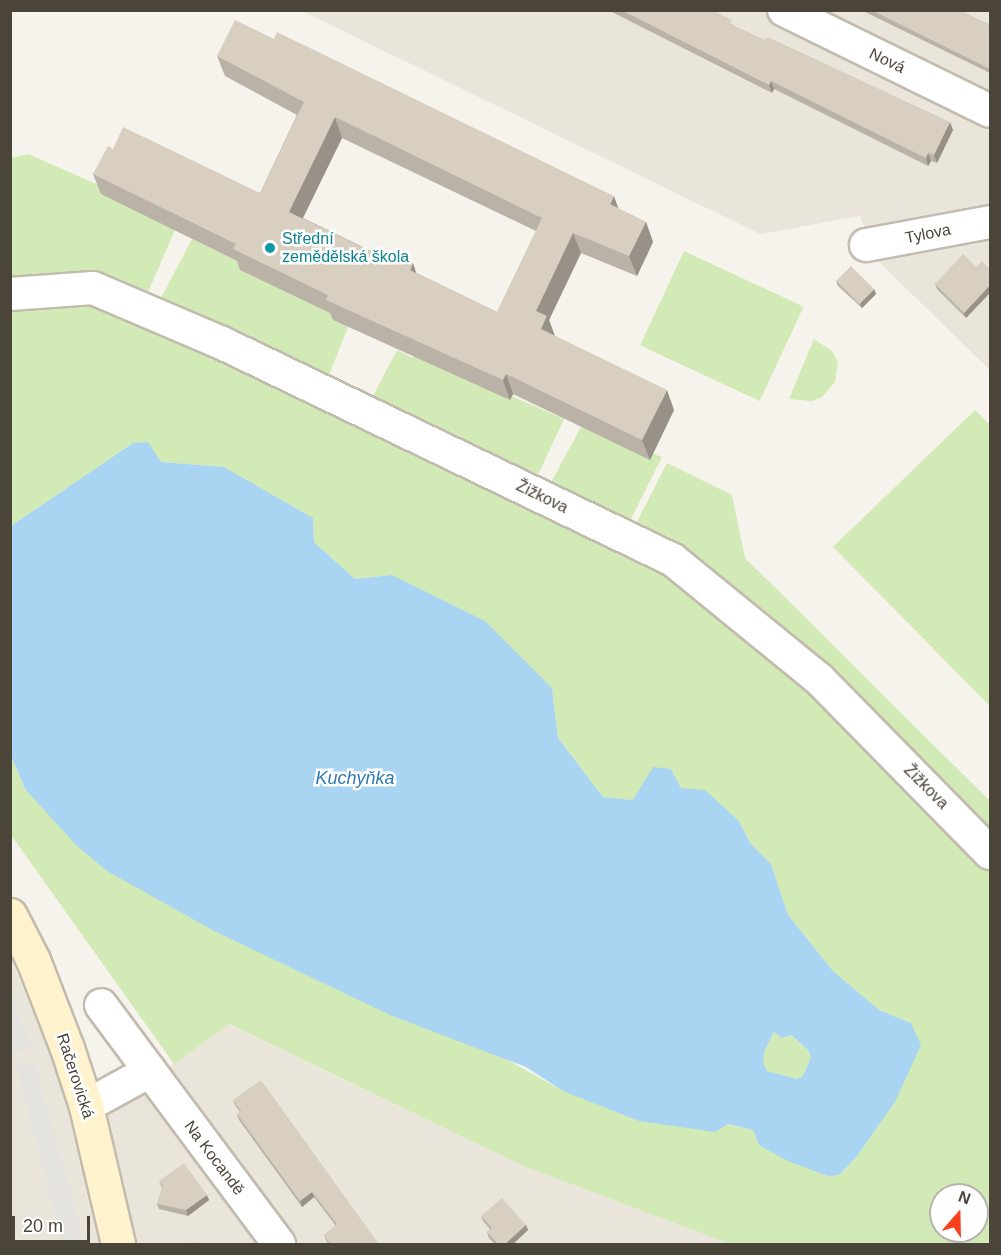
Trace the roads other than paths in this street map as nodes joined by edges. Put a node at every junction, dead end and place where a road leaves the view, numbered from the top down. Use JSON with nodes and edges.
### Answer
{"nodes":[{"id":1,"x":784,"y":10,"type":"edge"},
{"id":2,"x":990,"y":111,"type":"edge"},
{"id":3,"x":990,"y":222,"type":"edge"},
{"id":4,"x":866,"y":246,"type":"dead end"},
{"id":5,"x":10,"y":294,"type":"edge"},
{"id":6,"x":990,"y":853,"type":"edge"},
{"id":7,"x":10,"y":915,"type":"edge"},
{"id":8,"x":101,"y":1005,"type":"dead end"},
{"id":9,"x":150,"y":1071,"type":"junction"},
{"id":10,"x":86,"y":1106,"type":"junction"},
{"id":11,"x":118,"y":1245,"type":"edge"},
{"id":12,"x":279,"y":1245,"type":"edge"}],
"edges":[{"from":1,"to":2,"type":"street","name":"Nová"},
{"from":3,"to":4,"type":"street","name":"Tylova"},
{"from":5,"to":6,"type":"street","name":"Žižkova"},
{"from":7,"to":10,"type":"main road","name":"Račerovická"},
{"from":8,"to":9,"type":"street","name":"Na Kocandě"},
{"from":9,"to":10,"type":"street"},
{"from":9,"to":12,"type":"street","name":"Na Kocandě"},
{"from":10,"to":11,"type":"main road","name":"Račerovická"}]}
